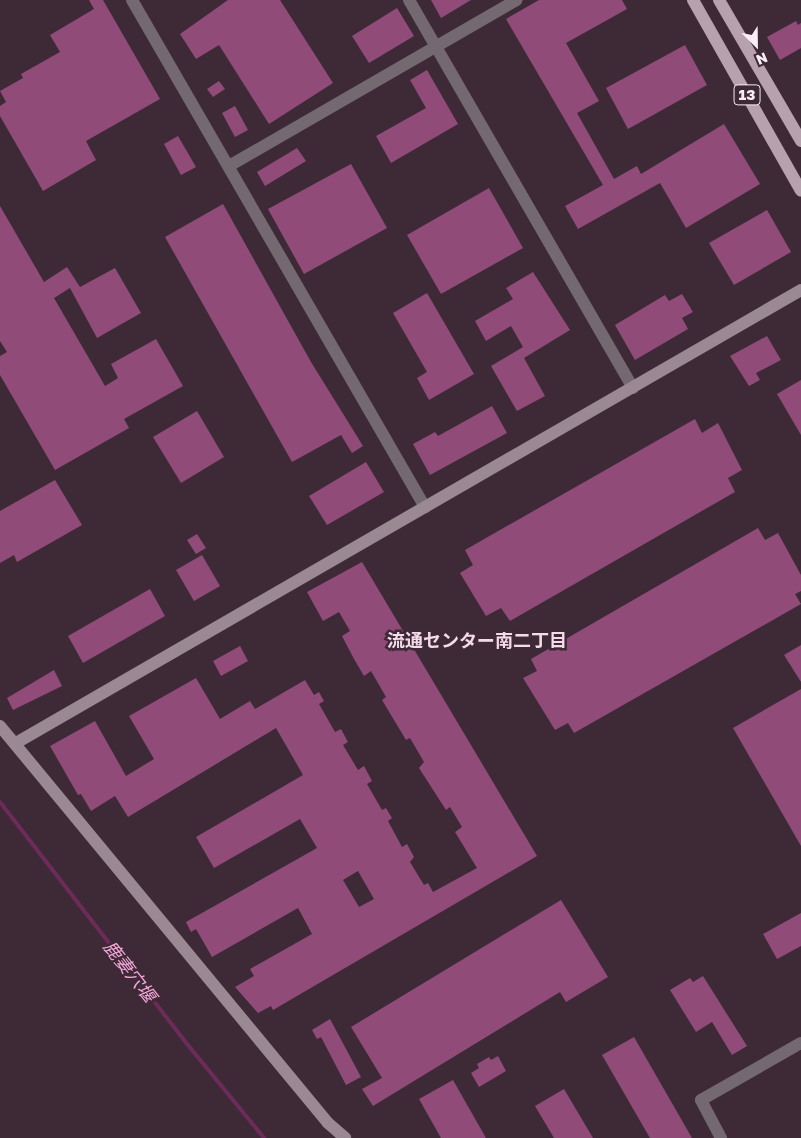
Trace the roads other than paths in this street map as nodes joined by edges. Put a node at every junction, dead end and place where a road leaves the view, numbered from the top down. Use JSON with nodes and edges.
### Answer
{"nodes":[{"id":1,"x":132,"y":0,"type":"edge"},
{"id":2,"x":409,"y":0,"type":"edge"},
{"id":3,"x":517,"y":0,"type":"edge"},
{"id":4,"x":692,"y":0,"type":"edge"},
{"id":5,"x":720,"y":0,"type":"edge"},
{"id":6,"x":436,"y":47,"type":"junction"},
{"id":7,"x":801,"y":141,"type":"edge"},
{"id":8,"x":229,"y":166,"type":"junction"},
{"id":9,"x":801,"y":191,"type":"edge"},
{"id":10,"x":801,"y":290,"type":"edge"},
{"id":11,"x":633,"y":388,"type":"junction"},
{"id":12,"x":425,"y":507,"type":"junction"},
{"id":13,"x":0,"y":726,"type":"edge"},
{"id":14,"x":16,"y":744,"type":"junction"},
{"id":15,"x":801,"y":1043,"type":"edge"},
{"id":16,"x":345,"y":1138,"type":"edge"},
{"id":17,"x":721,"y":1138,"type":"edge"}],
"edges":[{"from":1,"to":8,"type":"street"},
{"from":2,"to":6,"type":"street"},
{"from":3,"to":6,"type":"street"},
{"from":4,"to":9,"type":"main road","number":"13"},
{"from":5,"to":7,"type":"main road","number":"13"},
{"from":6,"to":8,"type":"street"},
{"from":6,"to":11,"type":"street"},
{"from":8,"to":12,"type":"street"},
{"from":10,"to":11,"type":"street"},
{"from":11,"to":12,"type":"street"},
{"from":12,"to":14,"type":"street"},
{"from":13,"to":14,"type":"street"},
{"from":14,"to":16,"type":"street"},
{"from":15,"to":17,"type":"street"}]}
